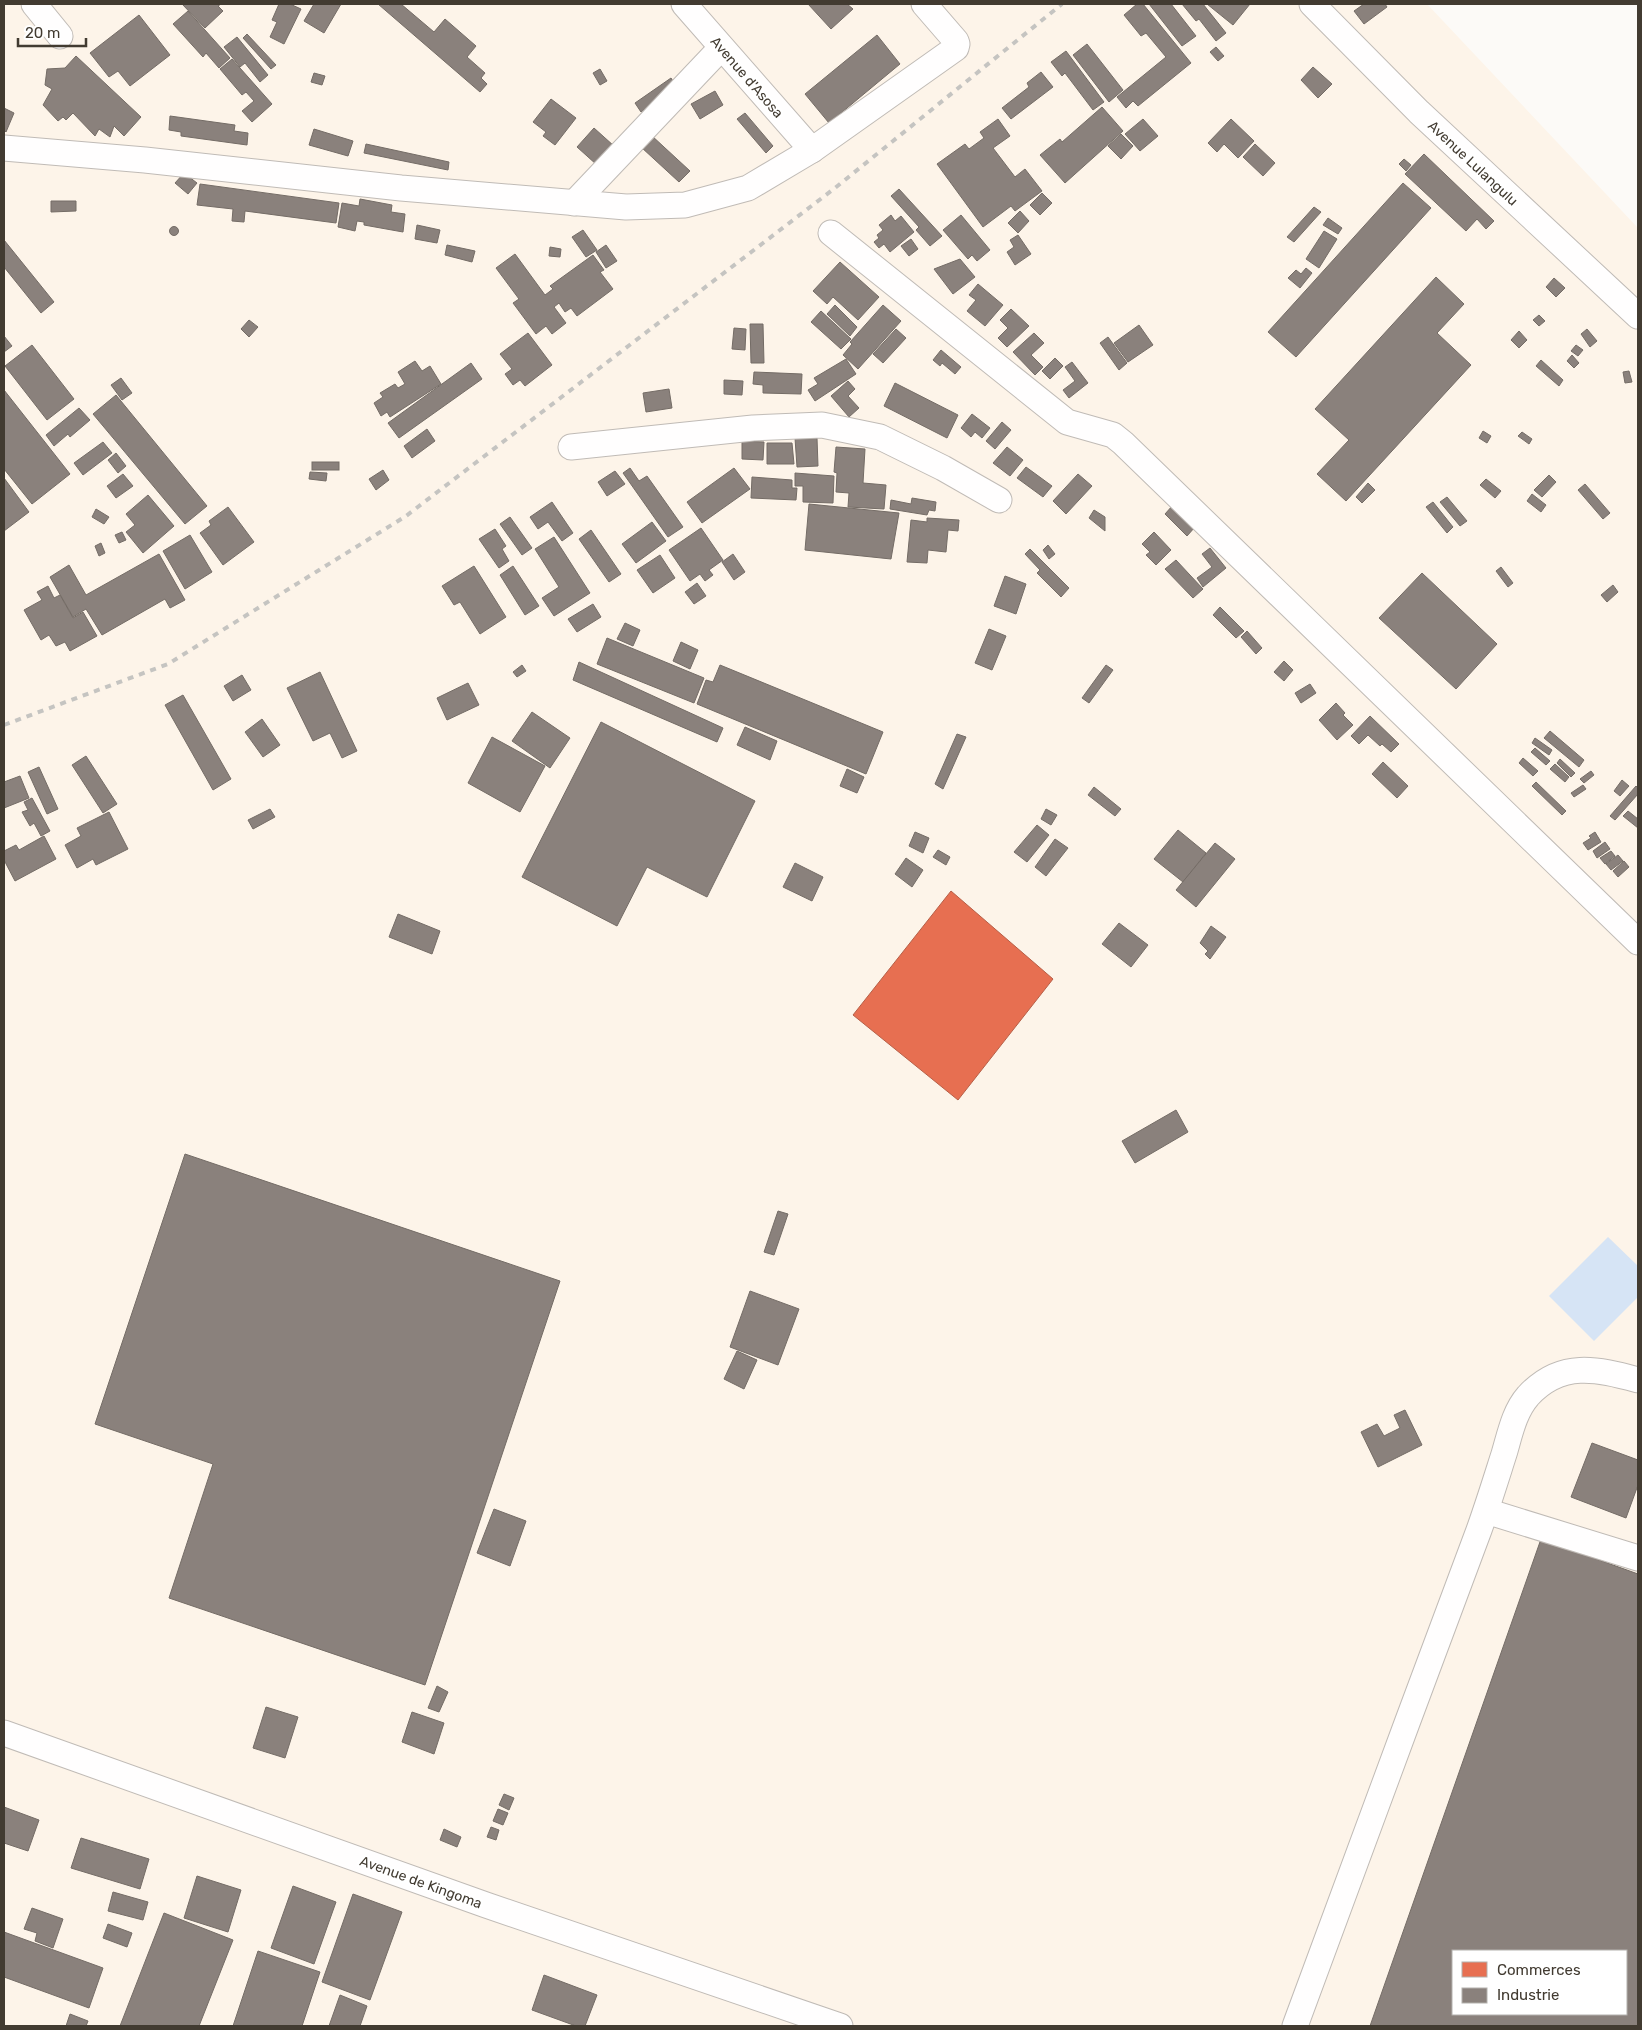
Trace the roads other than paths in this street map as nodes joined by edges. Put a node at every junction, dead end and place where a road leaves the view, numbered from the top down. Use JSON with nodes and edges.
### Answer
{"nodes":[{"id":1,"x":34,"y":4,"type":"edge"},
{"id":2,"x":684,"y":4,"type":"edge"},
{"id":3,"x":924,"y":4,"type":"edge"},
{"id":4,"x":1312,"y":4,"type":"edge"},
{"id":5,"x":60,"y":36,"type":"dead end"},
{"id":6,"x":721,"y":48,"type":"junction"},
{"id":7,"x":4,"y":148,"type":"edge"},
{"id":8,"x":812,"y":150,"type":"junction"},
{"id":9,"x":574,"y":203,"type":"junction"},
{"id":10,"x":831,"y":233,"type":"dead end"},
{"id":11,"x":1638,"y":316,"type":"edge"},
{"id":12,"x":571,"y":447,"type":"dead end"},
{"id":13,"x":1000,"y":500,"type":"dead end"},
{"id":14,"x":1638,"y":942,"type":"edge"},
{"id":15,"x":1638,"y":1380,"type":"edge"},
{"id":16,"x":1486,"y":1511,"type":"junction"},
{"id":17,"x":1638,"y":1558,"type":"edge"},
{"id":18,"x":4,"y":1733,"type":"edge"},
{"id":19,"x":840,"y":2026,"type":"edge"},
{"id":20,"x":1295,"y":2026,"type":"edge"}],
"edges":[{"from":1,"to":5,"type":"street"},
{"from":2,"to":6,"type":"street","name":"Avenue d'Asosa"},
{"from":3,"to":8,"type":"street"},
{"from":4,"to":11,"type":"street","name":"Avenue Lulangulu"},
{"from":6,"to":8,"type":"street","name":"Avenue d'Asosa"},
{"from":6,"to":9,"type":"street"},
{"from":7,"to":9,"type":"street"},
{"from":8,"to":9,"type":"street"},
{"from":10,"to":14,"type":"street"},
{"from":12,"to":13,"type":"street"},
{"from":15,"to":16,"type":"street"},
{"from":16,"to":17,"type":"street"},
{"from":16,"to":20,"type":"street"},
{"from":18,"to":19,"type":"street","name":"Avenue de Kingoma"}]}
